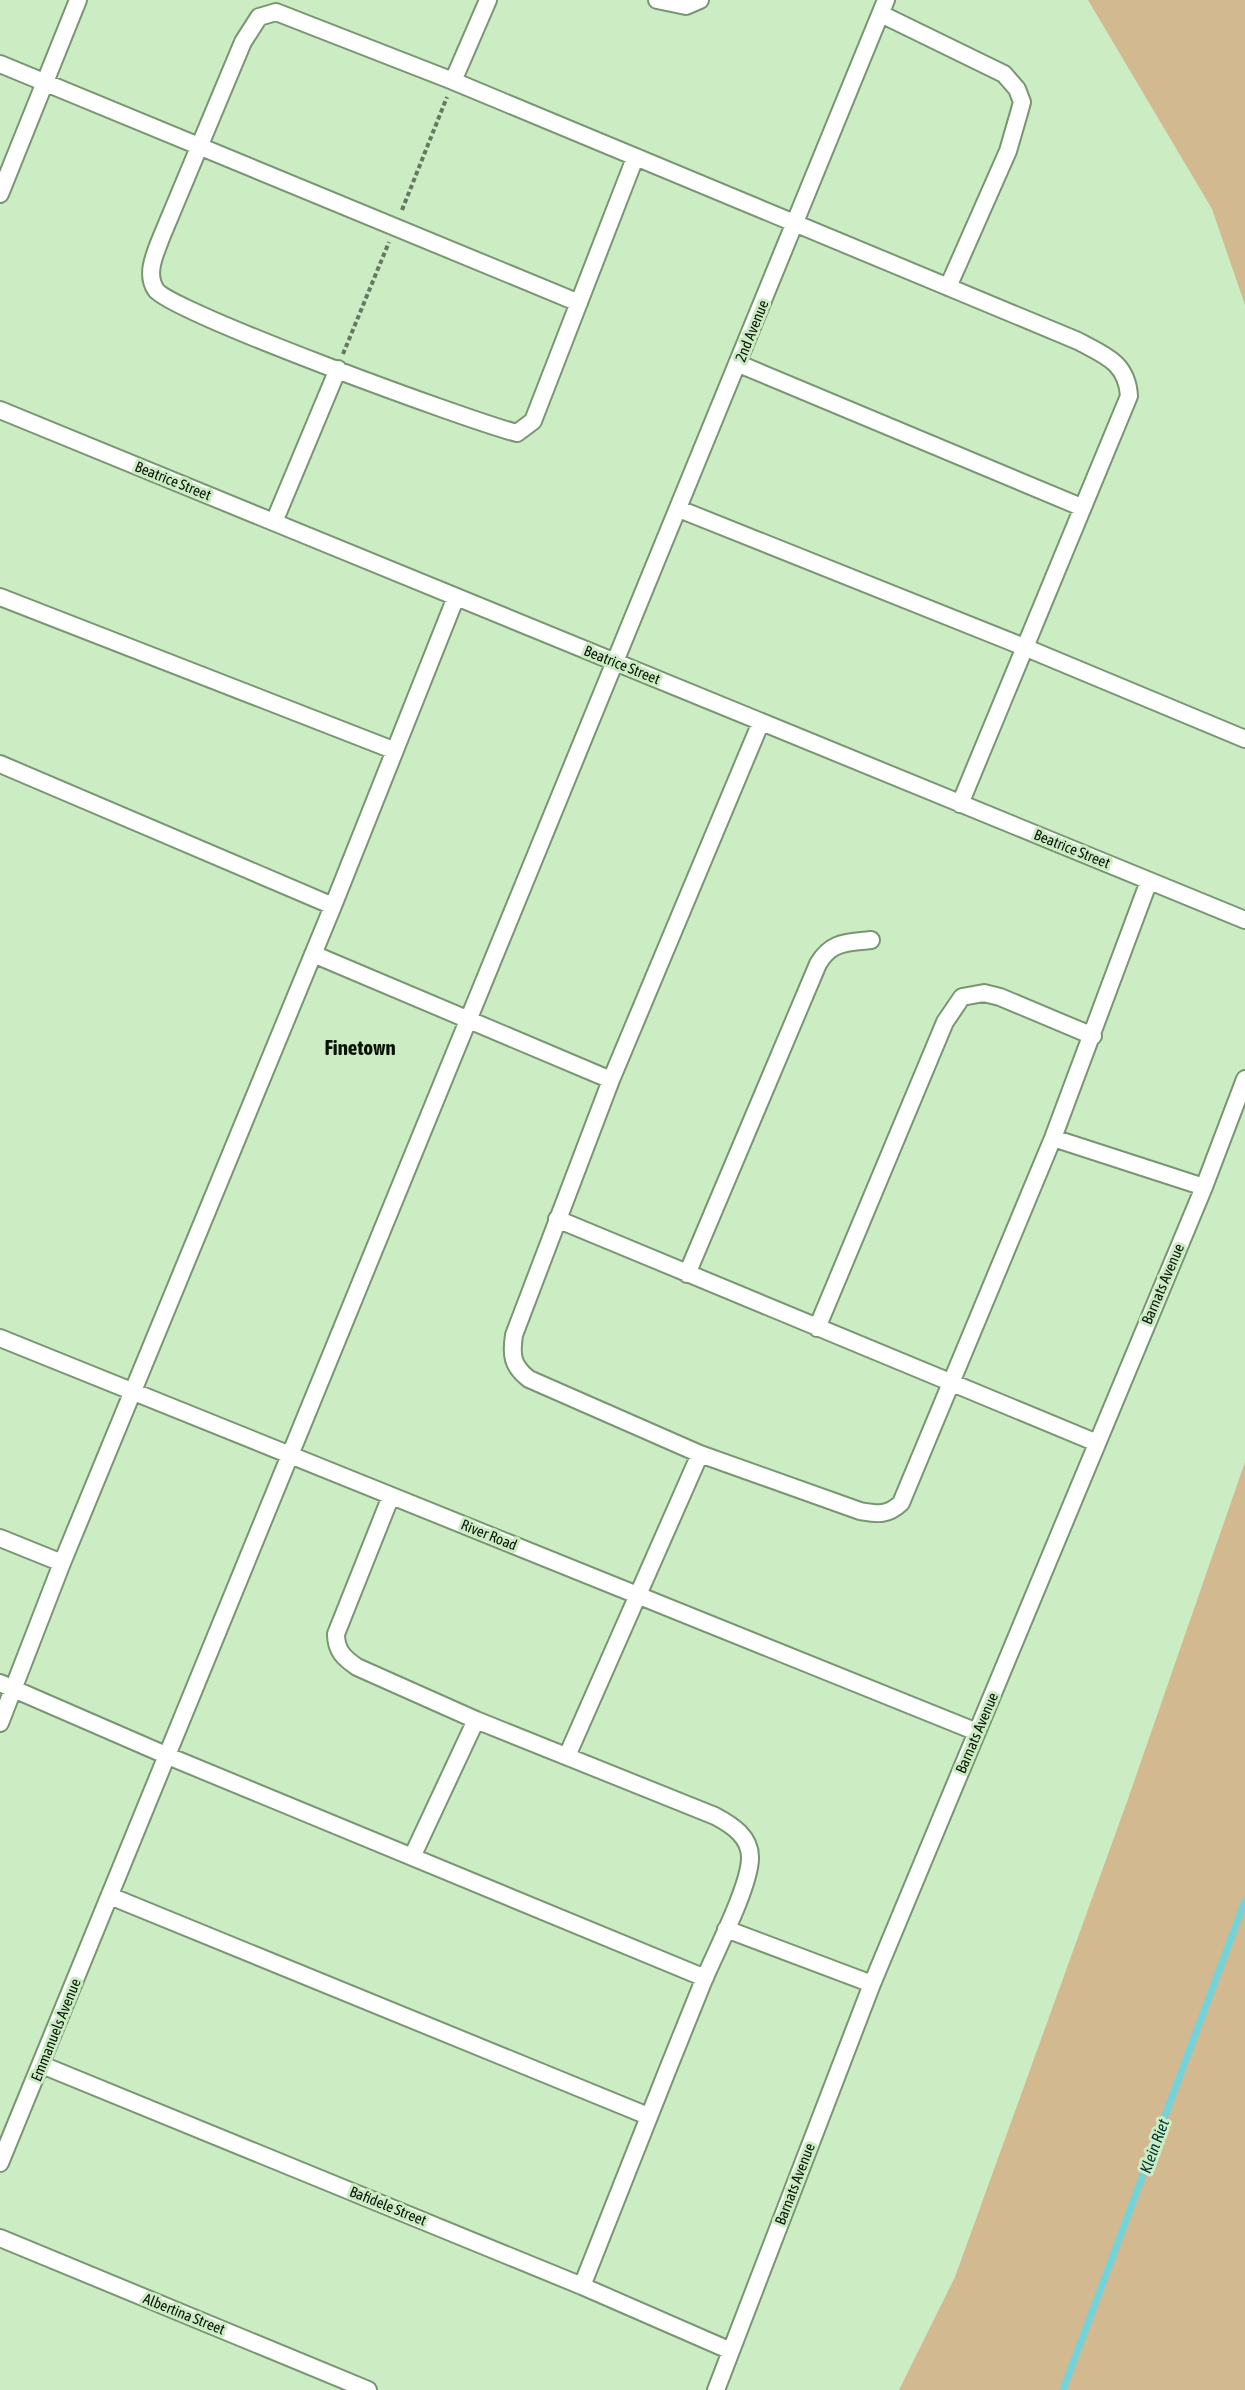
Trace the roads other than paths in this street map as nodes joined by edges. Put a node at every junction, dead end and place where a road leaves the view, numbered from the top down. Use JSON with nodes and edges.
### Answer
{"nodes":[{"id":1,"x":78,"y":0,"type":"edge"},
{"id":2,"x":488,"y":0,"type":"edge"},
{"id":3,"x":657,"y":0,"type":"edge"},
{"id":4,"x":700,"y":0,"type":"edge"},
{"id":5,"x":883,"y":7,"type":"edge"},
{"id":6,"x":0,"y":64,"type":"edge"},
{"id":7,"x":45,"y":81,"type":"junction"},
{"id":8,"x":453,"y":81,"type":"junction"},
{"id":9,"x":199,"y":145,"type":"junction"},
{"id":10,"x":635,"y":158,"type":"junction"},
{"id":11,"x":0,"y":194,"type":"edge"},
{"id":12,"x":795,"y":224,"type":"junction"},
{"id":13,"x":948,"y":287,"type":"junction"},
{"id":14,"x":579,"y":303,"type":"junction"},
{"id":15,"x":739,"y":364,"type":"junction"},
{"id":16,"x":338,"y":369,"type":"junction"},
{"id":17,"x":0,"y":410,"type":"edge"},
{"id":18,"x":1081,"y":507,"type":"junction"},
{"id":19,"x":680,"y":509,"type":"junction"},
{"id":20,"x":274,"y":522,"type":"junction"},
{"id":21,"x":0,"y":597,"type":"edge"},
{"id":22,"x":456,"y":597,"type":"junction"},
{"id":23,"x":1024,"y":647,"type":"junction"},
{"id":24,"x":617,"y":663,"type":"junction"},
{"id":25,"x":761,"y":722,"type":"junction"},
{"id":26,"x":1245,"y":740,"type":"edge"},
{"id":27,"x":393,"y":750,"type":"junction"},
{"id":28,"x":0,"y":764,"type":"edge"},
{"id":29,"x":960,"y":804,"type":"junction"},
{"id":30,"x":1149,"y":881,"type":"junction"},
{"id":31,"x":333,"y":906,"type":"junction"},
{"id":32,"x":1245,"y":920,"type":"edge"},
{"id":33,"x":872,"y":940,"type":"dead end"},
{"id":34,"x":313,"y":954,"type":"junction"},
{"id":35,"x":469,"y":1022,"type":"junction"},
{"id":36,"x":1093,"y":1036,"type":"junction"},
{"id":37,"x":1245,"y":1079,"type":"edge"},
{"id":38,"x":611,"y":1080,"type":"junction"},
{"id":39,"x":1053,"y":1138,"type":"junction"},
{"id":40,"x":1204,"y":1187,"type":"junction"},
{"id":41,"x":557,"y":1219,"type":"junction"},
{"id":42,"x":687,"y":1274,"type":"junction"},
{"id":43,"x":817,"y":1328,"type":"junction"},
{"id":44,"x":0,"y":1338,"type":"edge"},
{"id":45,"x":952,"y":1384,"type":"junction"},
{"id":46,"x":134,"y":1392,"type":"junction"},
{"id":47,"x":1097,"y":1443,"type":"junction"},
{"id":48,"x":700,"y":1454,"type":"junction"},
{"id":49,"x":291,"y":1456,"type":"junction"},
{"id":50,"x":392,"y":1496,"type":"junction"},
{"id":51,"x":0,"y":1538,"type":"edge"},
{"id":52,"x":62,"y":1563,"type":"junction"},
{"id":53,"x":637,"y":1595,"type":"junction"},
{"id":54,"x":7,"y":1686,"type":"edge"},
{"id":55,"x":476,"y":1720,"type":"junction"},
{"id":56,"x":0,"y":1723,"type":"edge"},
{"id":57,"x":977,"y":1732,"type":"junction"},
{"id":58,"x":168,"y":1756,"type":"junction"},
{"id":59,"x":567,"y":1756,"type":"junction"},
{"id":60,"x":412,"y":1857,"type":"junction"},
{"id":61,"x":110,"y":1896,"type":"junction"},
{"id":62,"x":726,"y":1929,"type":"junction"},
{"id":63,"x":705,"y":1978,"type":"junction"},
{"id":64,"x":872,"y":1984,"type":"junction"},
{"id":65,"x":42,"y":2065,"type":"junction"},
{"id":66,"x":648,"y":2116,"type":"junction"},
{"id":67,"x":0,"y":2163,"type":"edge"},
{"id":68,"x":0,"y":2238,"type":"edge"},
{"id":69,"x":582,"y":2286,"type":"junction"},
{"id":70,"x":731,"y":2351,"type":"junction"},
{"id":71,"x":368,"y":2390,"type":"edge"},
{"id":72,"x":716,"y":2390,"type":"edge"}],
"edges":[{"from":1,"to":7,"type":"street"},
{"from":2,"to":8,"type":"street"},
{"from":3,"to":4,"type":"street"},
{"from":5,"to":12,"type":"street","name":"2nd Avenue"},
{"from":5,"to":13,"type":"street"},
{"from":6,"to":7,"type":"street"},
{"from":7,"to":9,"type":"street"},
{"from":7,"to":11,"type":"street"},
{"from":8,"to":9,"type":"street"},
{"from":8,"to":10,"type":"street"},
{"from":9,"to":14,"type":"street"},
{"from":9,"to":16,"type":"street"},
{"from":10,"to":12,"type":"street"},
{"from":10,"to":14,"type":"street"},
{"from":12,"to":13,"type":"street"},
{"from":12,"to":15,"type":"street","name":"2nd Avenue"},
{"from":13,"to":18,"type":"street"},
{"from":14,"to":16,"type":"street"},
{"from":15,"to":18,"type":"street"},
{"from":15,"to":19,"type":"street","name":"2nd Avenue"},
{"from":16,"to":20,"type":"street"},
{"from":17,"to":20,"type":"street","name":"Beatrice Street"},
{"from":18,"to":23,"type":"street"},
{"from":19,"to":23,"type":"street"},
{"from":19,"to":24,"type":"street","name":"2nd Avenue"},
{"from":20,"to":22,"type":"street","name":"Beatrice Street"},
{"from":21,"to":27,"type":"street"},
{"from":22,"to":24,"type":"street","name":"Beatrice Street"},
{"from":22,"to":27,"type":"street"},
{"from":23,"to":26,"type":"street"},
{"from":23,"to":29,"type":"street"},
{"from":24,"to":25,"type":"street","name":"Beatrice Street"},
{"from":24,"to":35,"type":"street","name":"2nd Avenue"},
{"from":25,"to":29,"type":"street","name":"Beatrice Street"},
{"from":25,"to":38,"type":"street"},
{"from":27,"to":31,"type":"street"},
{"from":28,"to":31,"type":"street"},
{"from":29,"to":30,"type":"street","name":"Beatrice Street"},
{"from":30,"to":32,"type":"street","name":"Beatrice Street"},
{"from":30,"to":36,"type":"street"},
{"from":31,"to":34,"type":"street"},
{"from":33,"to":42,"type":"street"},
{"from":34,"to":35,"type":"street"},
{"from":34,"to":46,"type":"street"},
{"from":35,"to":38,"type":"street"},
{"from":35,"to":49,"type":"street","name":"2nd Avenue"},
{"from":36,"to":39,"type":"street"},
{"from":36,"to":43,"type":"street"},
{"from":37,"to":40,"type":"street","name":"Barnats Avenue"},
{"from":38,"to":41,"type":"street"},
{"from":39,"to":40,"type":"street"},
{"from":39,"to":45,"type":"street"},
{"from":40,"to":47,"type":"street","name":"Barnats Avenue"},
{"from":41,"to":42,"type":"street"},
{"from":41,"to":48,"type":"street"},
{"from":42,"to":43,"type":"street"},
{"from":43,"to":45,"type":"street"},
{"from":44,"to":46,"type":"street","name":"River Road"},
{"from":45,"to":47,"type":"street"},
{"from":45,"to":48,"type":"street"},
{"from":46,"to":49,"type":"street","name":"River Road"},
{"from":46,"to":52,"type":"street"},
{"from":47,"to":57,"type":"street","name":"Barnats Avenue"},
{"from":48,"to":53,"type":"street"},
{"from":49,"to":50,"type":"street","name":"River Road"},
{"from":49,"to":58,"type":"street","name":"Emmanuels Avenue"},
{"from":50,"to":53,"type":"street","name":"River Road"},
{"from":50,"to":55,"type":"street"},
{"from":51,"to":52,"type":"street"},
{"from":52,"to":54,"type":"street"},
{"from":53,"to":57,"type":"street","name":"River Road"},
{"from":53,"to":59,"type":"street"},
{"from":54,"to":56,"type":"street"},
{"from":54,"to":58,"type":"street"},
{"from":55,"to":59,"type":"street"},
{"from":55,"to":60,"type":"street"},
{"from":57,"to":64,"type":"street","name":"Barnats Avenue"},
{"from":58,"to":60,"type":"street"},
{"from":58,"to":61,"type":"street","name":"Emmanuels Avenue"},
{"from":59,"to":62,"type":"street"},
{"from":60,"to":63,"type":"street"},
{"from":61,"to":65,"type":"street","name":"Emmanuels Avenue"},
{"from":61,"to":66,"type":"street"},
{"from":62,"to":63,"type":"street"},
{"from":62,"to":64,"type":"street"},
{"from":63,"to":66,"type":"street"},
{"from":64,"to":70,"type":"street","name":"Barnats Avenue"},
{"from":65,"to":67,"type":"street","name":"Emmanuels Avenue"},
{"from":65,"to":69,"type":"street","name":"Bafidele Street"},
{"from":66,"to":69,"type":"street"},
{"from":68,"to":71,"type":"street","name":"Albertina Street"},
{"from":69,"to":70,"type":"street","name":"Bafidele Street"},
{"from":70,"to":72,"type":"street","name":"Barnats Avenue"}]}
